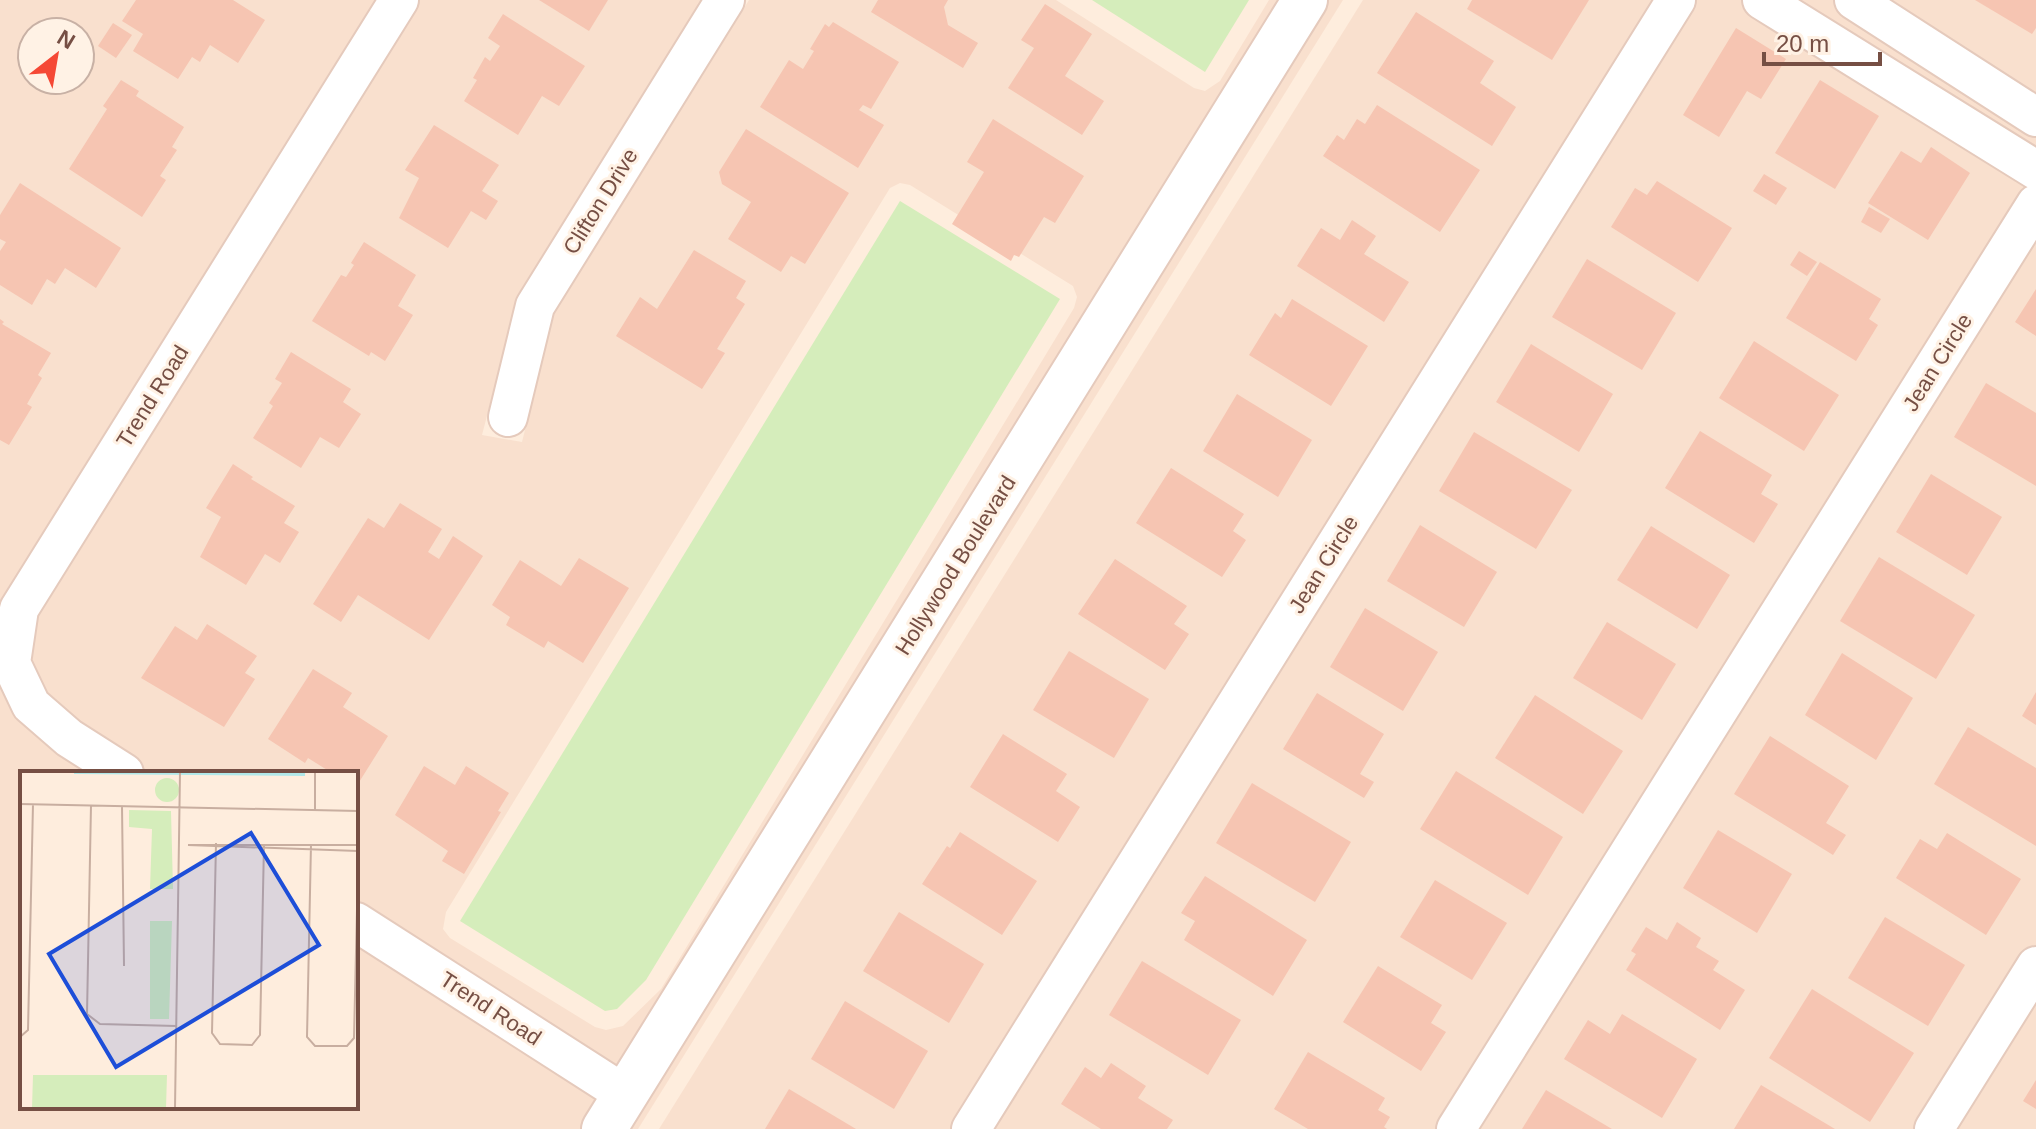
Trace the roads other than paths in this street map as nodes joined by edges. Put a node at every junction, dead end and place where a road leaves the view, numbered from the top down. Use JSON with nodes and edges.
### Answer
{"nodes":[{"id":1,"x":399,"y":0,"type":"edge"},
{"id":2,"x":725,"y":0,"type":"edge"},
{"id":3,"x":1305,"y":0,"type":"edge"},
{"id":4,"x":1676,"y":0,"type":"edge"},
{"id":5,"x":1762,"y":0,"type":"edge"},
{"id":6,"x":1854,"y":0,"type":"edge"},
{"id":7,"x":2036,"y":117,"type":"edge"},
{"id":8,"x":2036,"y":170,"type":"edge"},
{"id":9,"x":2036,"y":204,"type":"edge"},
{"id":10,"x":508,"y":417,"type":"dead end"},
{"id":11,"x":121,"y":771,"type":"edge"},
{"id":12,"x":358,"y":923,"type":"edge"},
{"id":13,"x":2036,"y":966,"type":"edge"},
{"id":14,"x":615,"y":1112,"type":"edge"},
{"id":15,"x":971,"y":1129,"type":"edge"},
{"id":16,"x":1456,"y":1129,"type":"edge"},
{"id":17,"x":1934,"y":1129,"type":"edge"}],
"edges":[{"from":1,"to":11,"type":"street","name":"Trend Road"},
{"from":2,"to":10,"type":"street","name":"Clifton Drive"},
{"from":3,"to":14,"type":"street","name":"Hollywood Boulevard"},
{"from":4,"to":15,"type":"street","name":"Jean Circle"},
{"from":5,"to":8,"type":"street"},
{"from":6,"to":7,"type":"street"},
{"from":9,"to":16,"type":"street","name":"Jean Circle"},
{"from":12,"to":14,"type":"street","name":"Trend Road"},
{"from":13,"to":17,"type":"street"}]}
